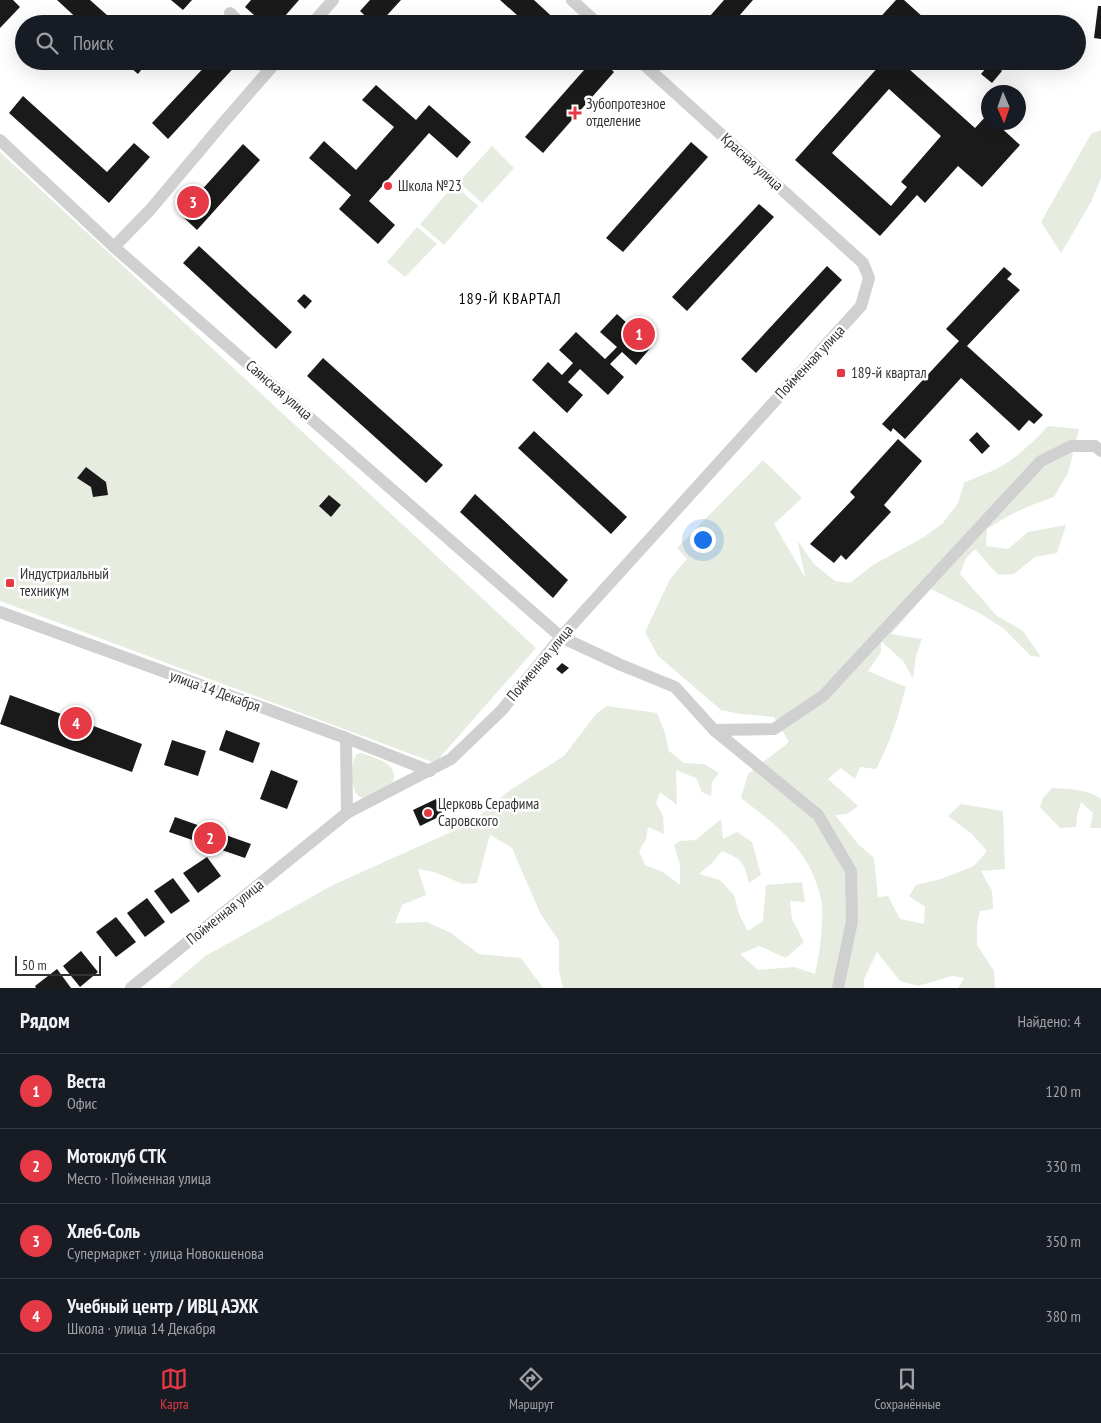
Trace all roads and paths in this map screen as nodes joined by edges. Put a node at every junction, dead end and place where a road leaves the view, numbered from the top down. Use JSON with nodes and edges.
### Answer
{"nodes":[{"id":1,"x":333,"y":0,"type":"edge"},
{"id":2,"x":572,"y":0,"type":"edge"},
{"id":3,"x":320,"y":15,"type":"edge"},
{"id":4,"x":588,"y":15,"type":"edge"},
{"id":5,"x":269,"y":70,"type":"edge"},
{"id":6,"x":650,"y":70,"type":"edge"},
{"id":7,"x":0,"y":140,"type":"edge"},
{"id":8,"x":114,"y":248,"type":"junction"},
{"id":9,"x":863,"y":263,"type":"joint"},
{"id":10,"x":1101,"y":451,"type":"edge"},
{"id":11,"x":0,"y":612,"type":"edge"},
{"id":12,"x":560,"y":637,"type":"junction"},
{"id":13,"x":714,"y":730,"type":"junction"},
{"id":14,"x":346,"y":738,"type":"junction"},
{"id":15,"x":430,"y":771,"type":"junction"},
{"id":16,"x":347,"y":813,"type":"junction"},
{"id":17,"x":131,"y":988,"type":"edge"},
{"id":18,"x":838,"y":988,"type":"edge"}],
"edges":[{"from":1,"to":3,"type":"street"},
{"from":2,"to":4,"type":"street"},
{"from":5,"to":8,"type":"street"},
{"from":6,"to":9,"type":"street","name":"Красная улица"},
{"from":7,"to":8,"type":"street","name":"Саянская улица"},
{"from":8,"to":12,"type":"street","name":"Саянская улица"},
{"from":9,"to":12,"type":"street","name":"Пойменная улица"},
{"from":10,"to":13,"type":"street"},
{"from":11,"to":14,"type":"street","name":"улица 14 Декабря"},
{"from":12,"to":13,"type":"street","name":"Саянская улица"},
{"from":12,"to":15,"type":"street","name":"Пойменная улица"},
{"from":13,"to":18,"type":"street","name":"Саянская улица"},
{"from":14,"to":15,"type":"street","name":"улица 14 Декабря"},
{"from":14,"to":16,"type":"street"},
{"from":15,"to":16,"type":"street","name":"Пойменная улица"},
{"from":16,"to":17,"type":"street","name":"Пойменная улица"}]}
